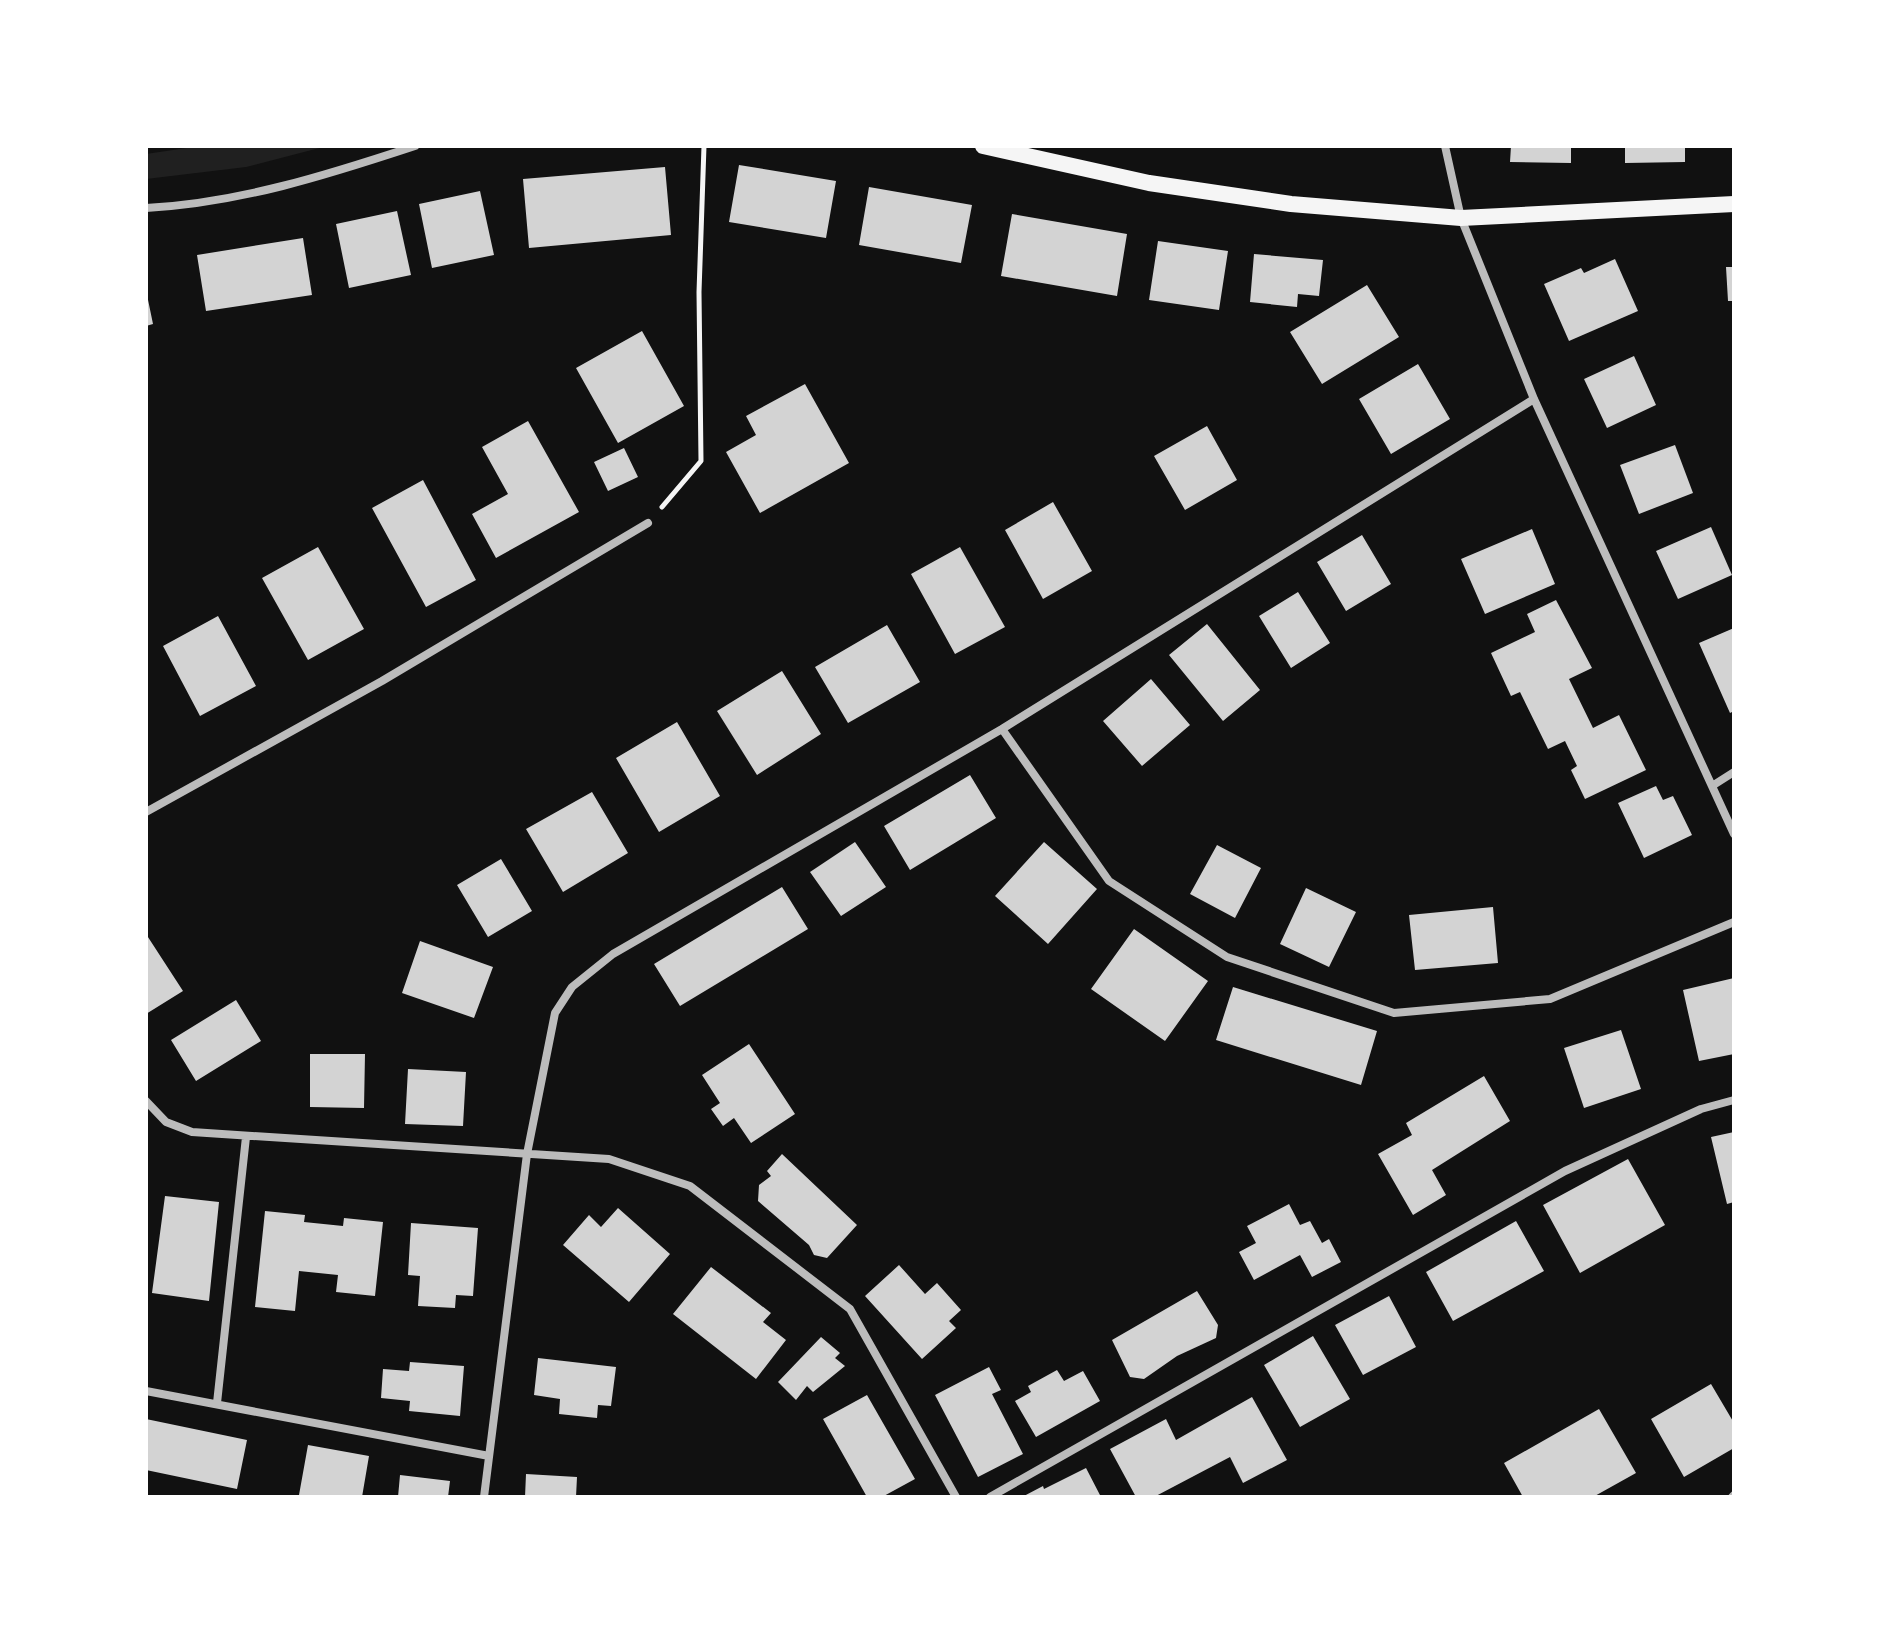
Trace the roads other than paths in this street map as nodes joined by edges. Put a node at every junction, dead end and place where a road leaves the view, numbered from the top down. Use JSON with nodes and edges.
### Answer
{"nodes":[{"id":1,"x":415,"y":146,"type":"edge"},
{"id":2,"x":983,"y":146,"type":"edge"},
{"id":3,"x":1445,"y":146,"type":"edge"},
{"id":4,"x":1734,"y":204,"type":"edge"},
{"id":5,"x":146,"y":208,"type":"edge"},
{"id":6,"x":1461,"y":218,"type":"junction"},
{"id":7,"x":1534,"y":399,"type":"junction"},
{"id":8,"x":648,"y":523,"type":"road end"},
{"id":9,"x":1002,"y":729,"type":"junction"},
{"id":10,"x":1734,"y":772,"type":"edge"},
{"id":11,"x":1712,"y":786,"type":"junction"},
{"id":12,"x":146,"y":812,"type":"edge"},
{"id":13,"x":1734,"y":834,"type":"edge"},
{"id":14,"x":1734,"y":922,"type":"edge"},
{"id":15,"x":1734,"y":1100,"type":"edge"},
{"id":16,"x":146,"y":1101,"type":"edge"},
{"id":17,"x":246,"y":1137,"type":"junction"},
{"id":18,"x":527,"y":1154,"type":"junction"},
{"id":19,"x":146,"y":1391,"type":"edge"},
{"id":20,"x":217,"y":1403,"type":"junction"},
{"id":21,"x":489,"y":1456,"type":"junction"},
{"id":22,"x":484,"y":1497,"type":"edge"},
{"id":23,"x":956,"y":1497,"type":"edge"},
{"id":24,"x":990,"y":1497,"type":"edge"}],
"edges":[{"from":1,"to":5,"type":"street"},
{"from":2,"to":6,"type":"main road"},
{"from":3,"to":6,"type":"street"},
{"from":4,"to":6,"type":"main road"},
{"from":6,"to":7,"type":"street"},
{"from":7,"to":9,"type":"street"},
{"from":7,"to":11,"type":"street"},
{"from":8,"to":12,"type":"street"},
{"from":9,"to":14,"type":"street"},
{"from":9,"to":18,"type":"street"},
{"from":10,"to":11,"type":"street"},
{"from":11,"to":13,"type":"street"},
{"from":15,"to":24,"type":"street"},
{"from":16,"to":17,"type":"street"},
{"from":17,"to":18,"type":"street"},
{"from":17,"to":20,"type":"street"},
{"from":18,"to":21,"type":"street"},
{"from":18,"to":23,"type":"street"},
{"from":19,"to":20,"type":"street"},
{"from":20,"to":21,"type":"street"},
{"from":21,"to":22,"type":"street"}]}
